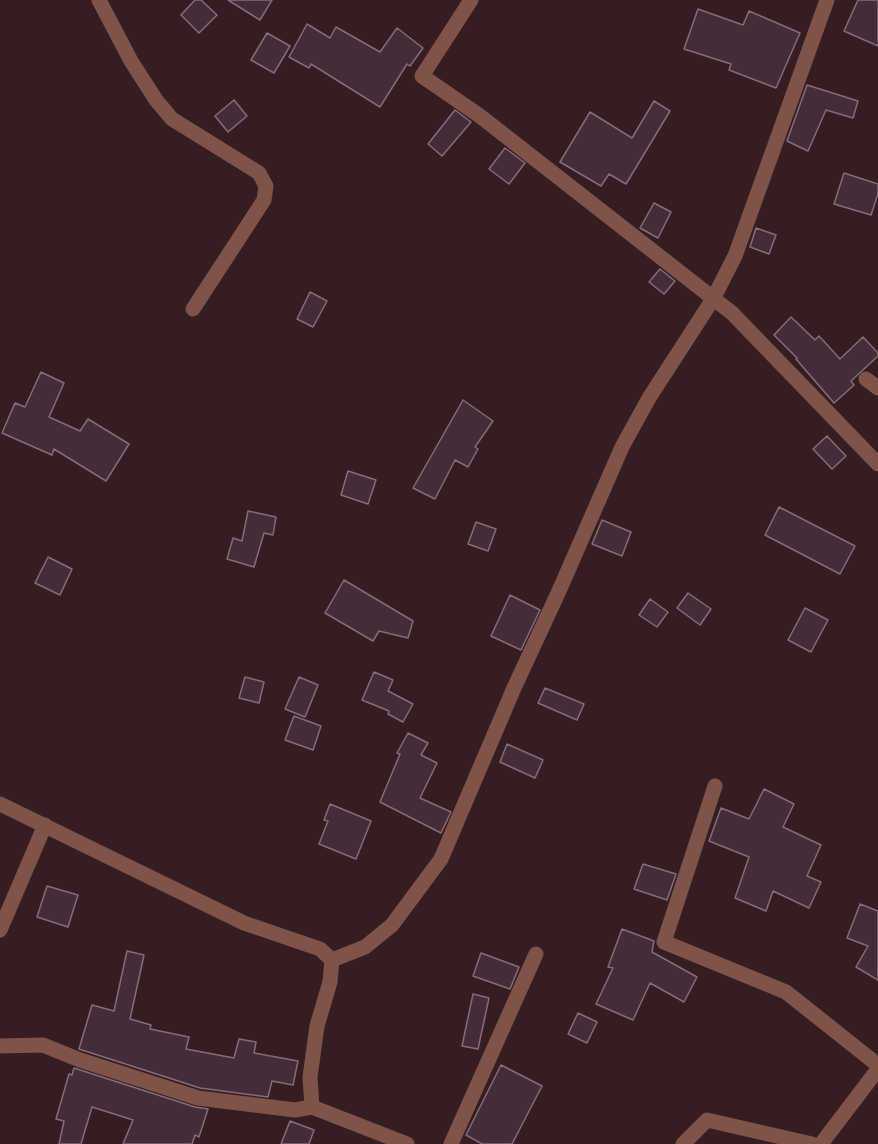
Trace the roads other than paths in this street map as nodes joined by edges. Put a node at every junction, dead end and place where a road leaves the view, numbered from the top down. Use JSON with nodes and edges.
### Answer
{"nodes":[{"id":1,"x":99,"y":0,"type":"edge"},
{"id":2,"x":471,"y":0,"type":"edge"},
{"id":3,"x":827,"y":0,"type":"edge"},
{"id":4,"x":713,"y":299,"type":"junction"},
{"id":5,"x":194,"y":309,"type":"dead end"},
{"id":6,"x":877,"y":462,"type":"edge"},
{"id":7,"x":715,"y":786,"type":"dead end"},
{"id":8,"x":0,"y":804,"type":"edge"},
{"id":9,"x":45,"y":825,"type":"junction"},
{"id":10,"x":0,"y":930,"type":"edge"},
{"id":11,"x":536,"y":954,"type":"dead end"},
{"id":12,"x":332,"y":960,"type":"junction"},
{"id":13,"x":0,"y":1046,"type":"edge"},
{"id":14,"x":878,"y":1067,"type":"edge"},
{"id":15,"x":312,"y":1107,"type":"junction"},
{"id":16,"x":407,"y":1144,"type":"edge"},
{"id":17,"x":451,"y":1144,"type":"edge"},
{"id":18,"x":683,"y":1144,"type":"edge"},
{"id":19,"x":812,"y":1144,"type":"edge"},
{"id":20,"x":821,"y":1144,"type":"edge"}],
"edges":[{"from":1,"to":5,"type":"street"},
{"from":2,"to":4,"type":"street"},
{"from":3,"to":4,"type":"street"},
{"from":4,"to":6,"type":"street"},
{"from":4,"to":12,"type":"street"},
{"from":7,"to":14,"type":"street"},
{"from":8,"to":9,"type":"street"},
{"from":9,"to":10,"type":"street"},
{"from":9,"to":12,"type":"street"},
{"from":11,"to":17,"type":"street"},
{"from":12,"to":15,"type":"street"},
{"from":13,"to":15,"type":"street"},
{"from":14,"to":20,"type":"street"},
{"from":15,"to":16,"type":"street"},
{"from":18,"to":19,"type":"street"}]}
